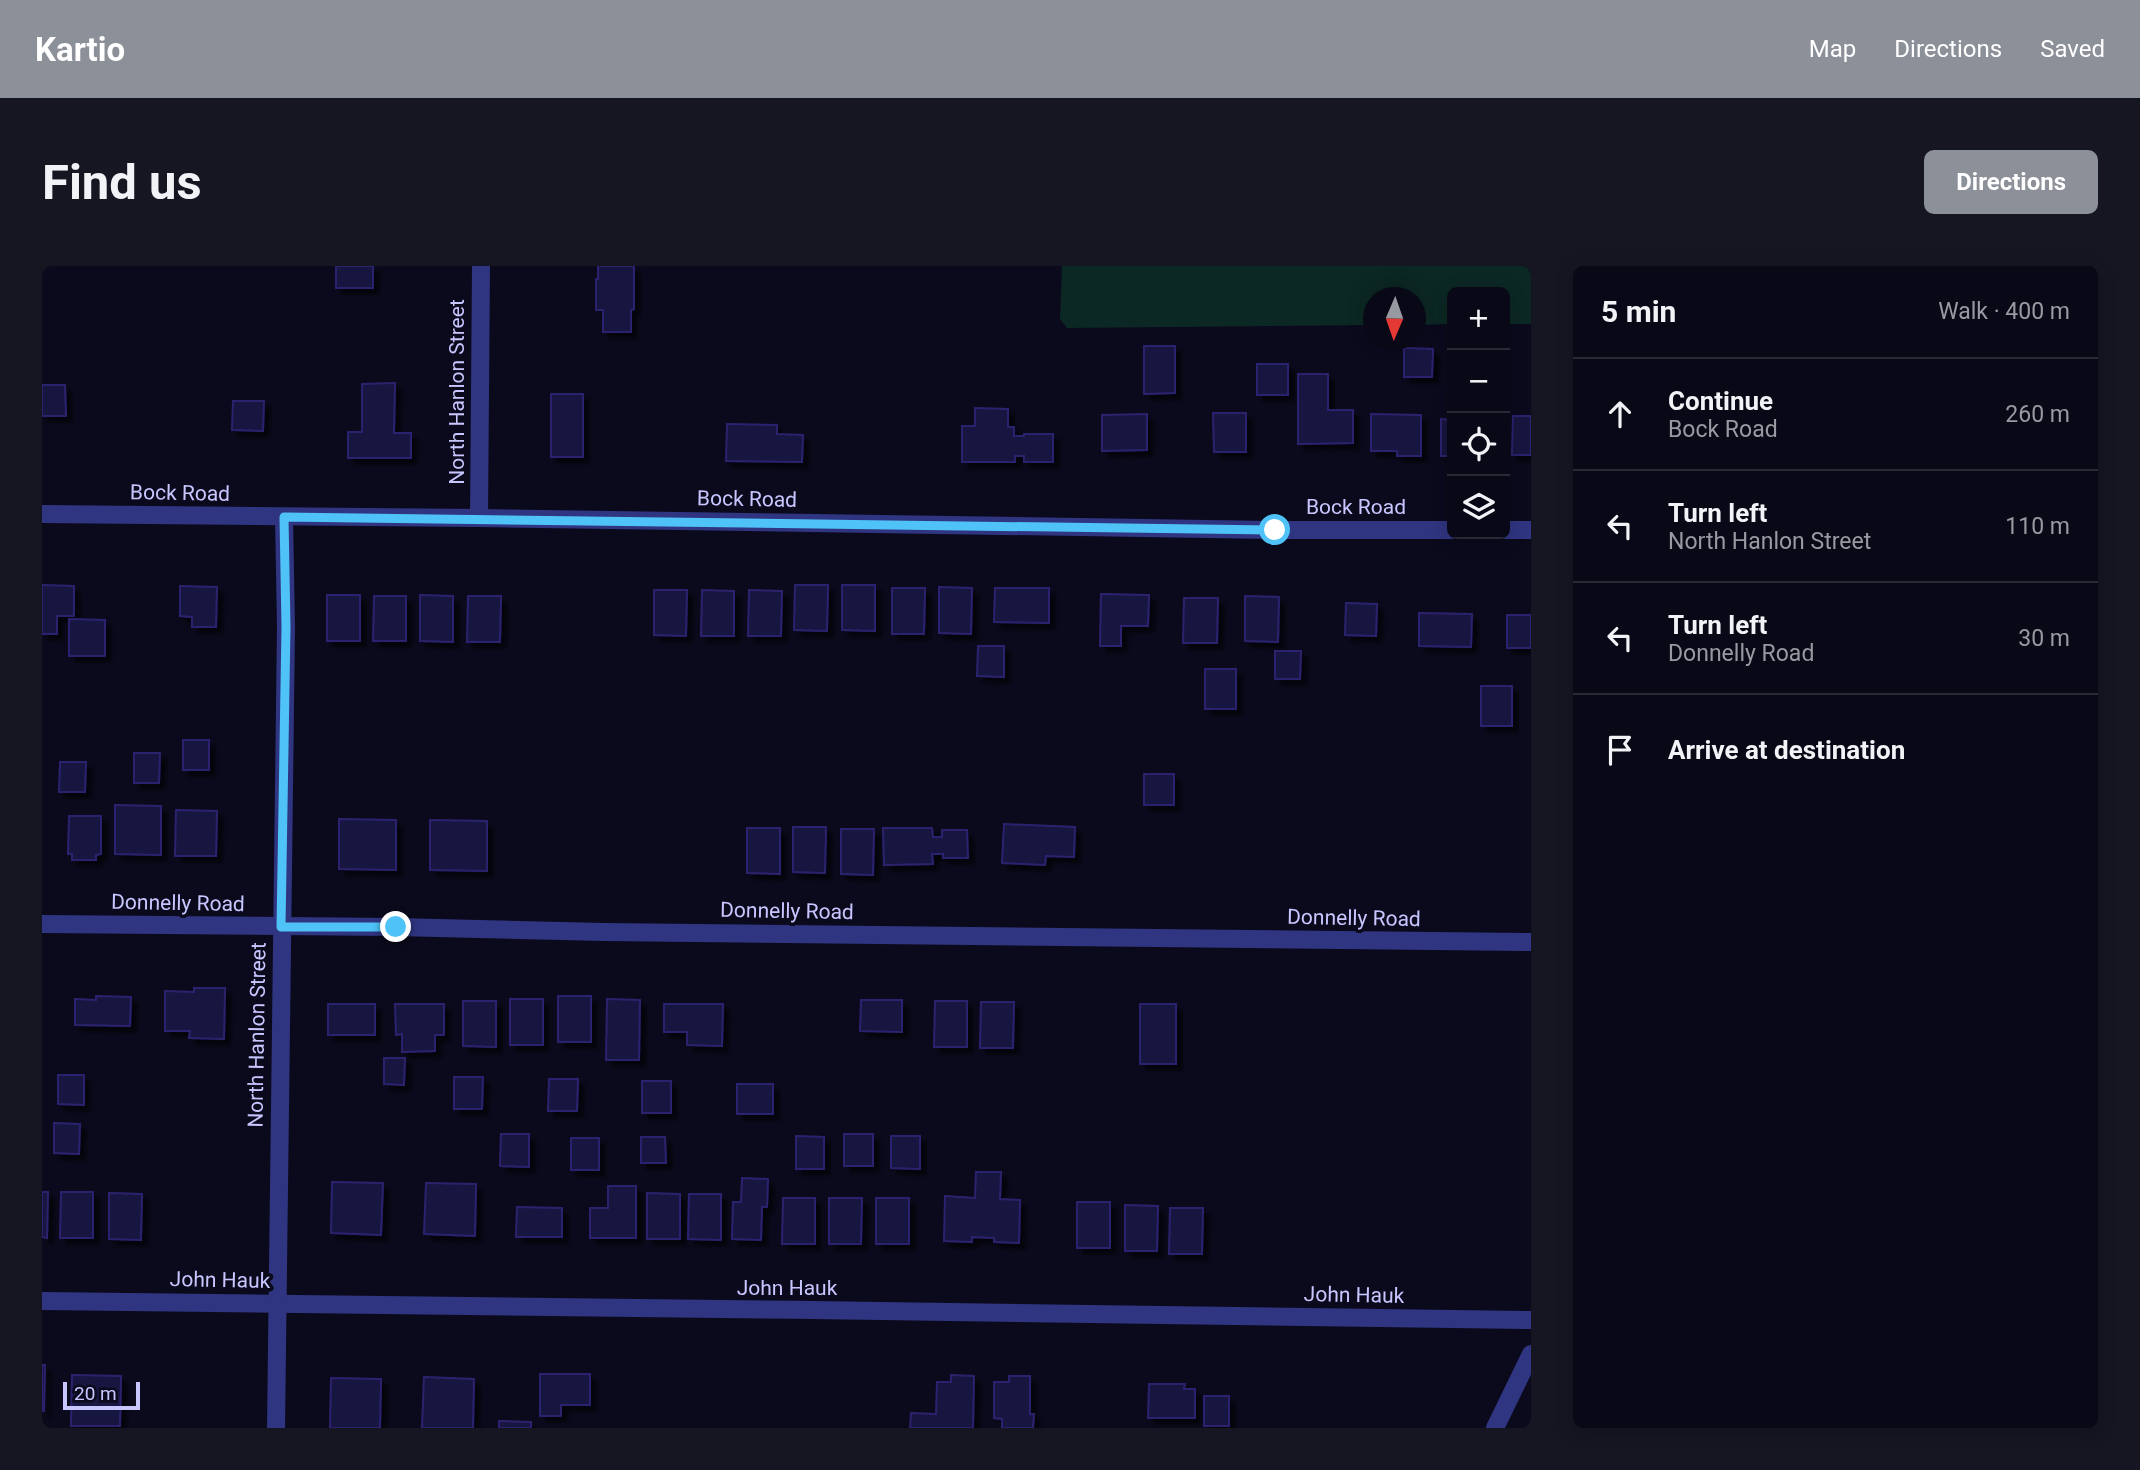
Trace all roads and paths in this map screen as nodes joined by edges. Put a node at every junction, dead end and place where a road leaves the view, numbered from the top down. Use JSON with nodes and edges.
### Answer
{"nodes":[{"id":1,"x":481,"y":266,"type":"edge"},
{"id":2,"x":42,"y":514,"type":"edge"},
{"id":3,"x":284,"y":517,"type":"junction"},
{"id":4,"x":479,"y":518,"type":"junction"},
{"id":5,"x":1447,"y":530,"type":"edge"},
{"id":6,"x":1510,"y":530,"type":"edge"},
{"id":7,"x":1531,"y":530,"type":"edge"},
{"id":8,"x":42,"y":925,"type":"edge"},
{"id":9,"x":281,"y":927,"type":"junction"},
{"id":10,"x":1531,"y":942,"type":"edge"},
{"id":11,"x":42,"y":1301,"type":"edge"},
{"id":12,"x":277,"y":1304,"type":"junction"},
{"id":13,"x":1531,"y":1321,"type":"edge"},
{"id":14,"x":1531,"y":1354,"type":"edge"},
{"id":15,"x":276,"y":1428,"type":"edge"},
{"id":16,"x":1495,"y":1428,"type":"edge"}],
"edges":[{"from":1,"to":4,"type":"street","name":"North Hanlon Street"},
{"from":2,"to":3,"type":"street","name":"Bock Road"},
{"from":3,"to":4,"type":"street","name":"Bock Road"},
{"from":3,"to":9,"type":"street","name":"North Hanlon Street"},
{"from":4,"to":5,"type":"street","name":"Bock Road"},
{"from":6,"to":7,"type":"street"},
{"from":8,"to":9,"type":"street","name":"Donnelly Road"},
{"from":9,"to":10,"type":"street","name":"Donnelly Road"},
{"from":9,"to":12,"type":"street","name":"North Hanlon Street"},
{"from":11,"to":12,"type":"street","name":"John Hauk"},
{"from":12,"to":13,"type":"street","name":"John Hauk"},
{"from":12,"to":15,"type":"street","name":"North Hanlon Street"},
{"from":14,"to":16,"type":"street"}]}
